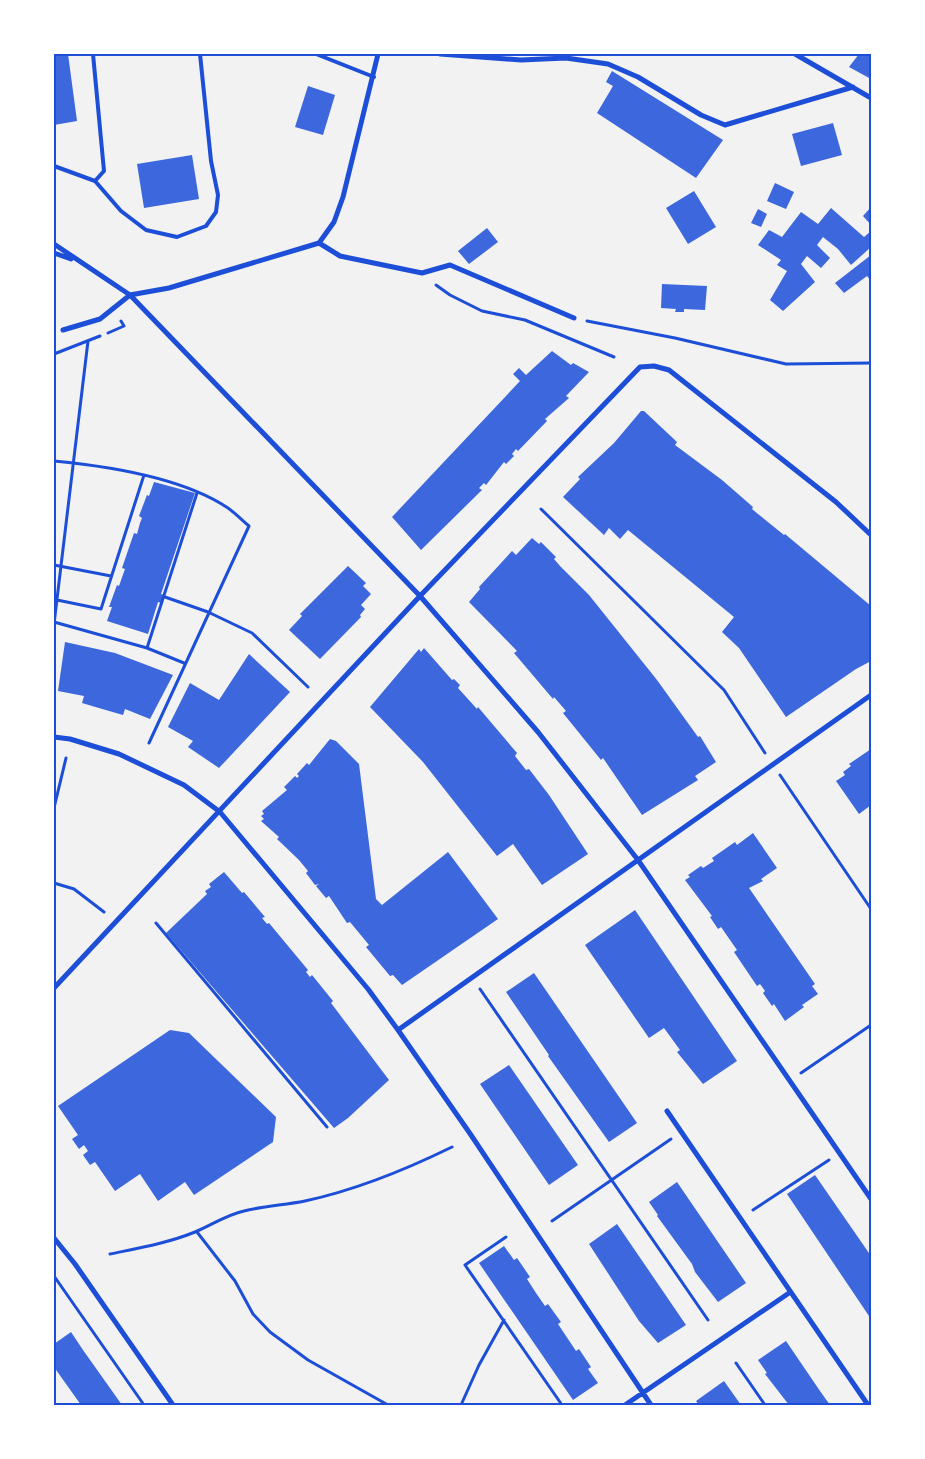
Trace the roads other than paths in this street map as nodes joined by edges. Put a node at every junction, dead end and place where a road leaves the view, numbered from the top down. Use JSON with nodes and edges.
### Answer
{"nodes":[{"id":1,"x":93,"y":54,"type":"edge"},
{"id":2,"x":200,"y":54,"type":"edge"},
{"id":3,"x":316,"y":54,"type":"edge"},
{"id":4,"x":378,"y":54,"type":"edge"},
{"id":5,"x":440,"y":54,"type":"edge"},
{"id":6,"x":795,"y":54,"type":"edge"},
{"id":7,"x":374,"y":76,"type":"junction"},
{"id":8,"x":853,"y":87,"type":"junction"},
{"id":9,"x":871,"y":98,"type":"edge"},
{"id":10,"x":54,"y":166,"type":"edge"},
{"id":11,"x":95,"y":181,"type":"junction"},
{"id":12,"x":319,"y":243,"type":"junction"},
{"id":13,"x":54,"y":244,"type":"edge"},
{"id":14,"x":54,"y":253,"type":"edge"},
{"id":15,"x":79,"y":262,"type":"junction"},
{"id":16,"x":130,"y":294,"type":"junction"},
{"id":17,"x":574,"y":318,"type":"road end"},
{"id":18,"x":63,"y":330,"type":"dead end"},
{"id":19,"x":871,"y":535,"type":"edge"},
{"id":20,"x":420,"y":596,"type":"junction"},
{"id":21,"x":871,"y":695,"type":"edge"},
{"id":22,"x":54,"y":737,"type":"edge"},
{"id":23,"x":220,"y":812,"type":"junction"},
{"id":24,"x":638,"y":860,"type":"junction"},
{"id":25,"x":54,"y":988,"type":"edge"},
{"id":26,"x":398,"y":1030,"type":"junction"},
{"id":27,"x":667,"y":1112,"type":"dead end"},
{"id":28,"x":871,"y":1199,"type":"edge"},
{"id":29,"x":54,"y":1238,"type":"edge"},
{"id":30,"x":789,"y":1293,"type":"junction"},
{"id":31,"x":643,"y":1394,"type":"junction"},
{"id":32,"x":173,"y":1405,"type":"edge"},
{"id":33,"x":625,"y":1405,"type":"edge"},
{"id":34,"x":651,"y":1405,"type":"edge"},
{"id":35,"x":868,"y":1405,"type":"edge"}],
"edges":[{"from":1,"to":11,"type":"lane"},
{"from":2,"to":11,"type":"lane"},
{"from":3,"to":7,"type":"lane"},
{"from":4,"to":7,"type":"street"},
{"from":5,"to":8,"type":"street"},
{"from":6,"to":8,"type":"street"},
{"from":7,"to":12,"type":"street"},
{"from":8,"to":9,"type":"street"},
{"from":10,"to":11,"type":"lane"},
{"from":12,"to":16,"type":"street"},
{"from":12,"to":17,"type":"street"},
{"from":13,"to":15,"type":"street"},
{"from":14,"to":15,"type":"street"},
{"from":15,"to":16,"type":"street"},
{"from":16,"to":18,"type":"street"},
{"from":16,"to":20,"type":"street"},
{"from":19,"to":20,"type":"street"},
{"from":20,"to":23,"type":"street"},
{"from":20,"to":24,"type":"street"},
{"from":21,"to":24,"type":"street"},
{"from":22,"to":23,"type":"street"},
{"from":23,"to":25,"type":"street"},
{"from":23,"to":26,"type":"street"},
{"from":24,"to":26,"type":"street"},
{"from":24,"to":28,"type":"street"},
{"from":26,"to":31,"type":"street"},
{"from":27,"to":30,"type":"street"},
{"from":29,"to":32,"type":"street"},
{"from":30,"to":31,"type":"street"},
{"from":30,"to":35,"type":"street"},
{"from":31,"to":33,"type":"street"},
{"from":31,"to":34,"type":"street"}]}
